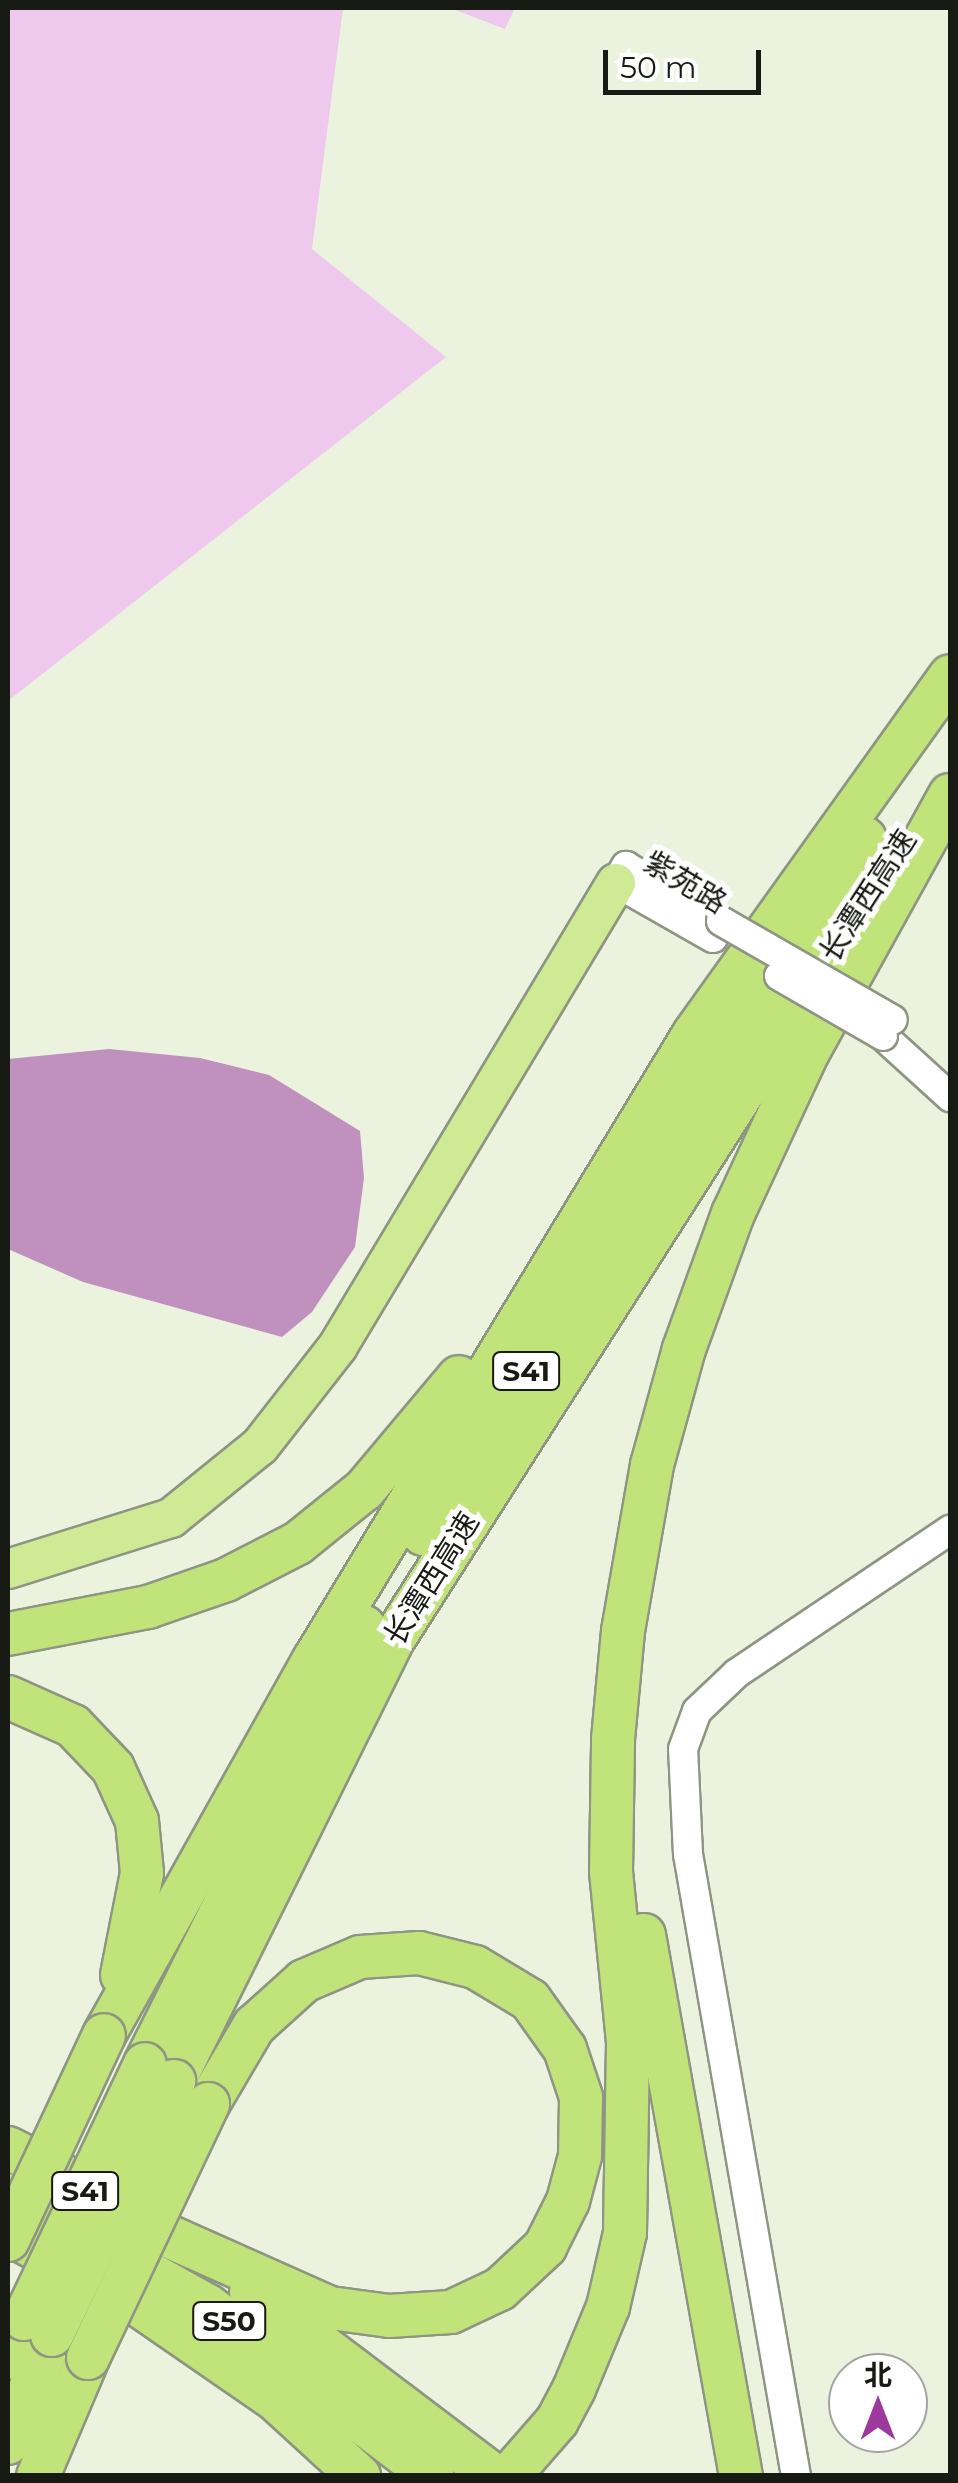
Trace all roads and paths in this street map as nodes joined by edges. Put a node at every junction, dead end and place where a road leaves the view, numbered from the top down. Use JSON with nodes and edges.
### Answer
{"nodes":[{"id":1,"x":950,"y":676,"type":"edge"},
{"id":2,"x":950,"y":702,"type":"edge"},
{"id":3,"x":950,"y":767,"type":"edge"},
{"id":4,"x":950,"y":795,"type":"edge"},
{"id":5,"x":616,"y":883,"type":"joint"},
{"id":6,"x":888,"y":1028,"type":"junction"},
{"id":7,"x":950,"y":1073,"type":"edge"},
{"id":8,"x":950,"y":1097,"type":"edge"},
{"id":9,"x":625,"y":1151,"type":"junction"},
{"id":10,"x":950,"y":1530,"type":"edge"},
{"id":11,"x":950,"y":1548,"type":"edge"},
{"id":12,"x":8,"y":1569,"type":"edge"},
{"id":13,"x":622,"y":1632,"type":"junction"},
{"id":14,"x":8,"y":1634,"type":"edge"},
{"id":15,"x":8,"y":1697,"type":"edge"},
{"id":16,"x":104,"y":2035,"type":"junction"},
{"id":17,"x":159,"y":2072,"type":"junction"},
{"id":18,"x":8,"y":2148,"type":"edge"},
{"id":19,"x":8,"y":2194,"type":"edge"},
{"id":20,"x":168,"y":2236,"type":"junction"},
{"id":21,"x":8,"y":2237,"type":"edge"},
{"id":22,"x":38,"y":2327,"type":"junction"},
{"id":23,"x":8,"y":2358,"type":"edge"},
{"id":24,"x":8,"y":2443,"type":"edge"},
{"id":25,"x":38,"y":2476,"type":"edge"},
{"id":26,"x":359,"y":2476,"type":"edge"},
{"id":27,"x":433,"y":2476,"type":"edge"},
{"id":28,"x":494,"y":2476,"type":"edge"},
{"id":29,"x":509,"y":2476,"type":"edge"},
{"id":30,"x":740,"y":2476,"type":"edge"},
{"id":31,"x":796,"y":2476,"type":"edge"},
{"id":32,"x":811,"y":2476,"type":"edge"}],
"edges":[{"from":1,"to":9,"type":"highway"},
{"from":2,"to":17,"type":"highway","name":"长潭西高速","number":"S41"},
{"from":3,"to":17,"type":"highway","name":"长潭西高速","number":"S41"},
{"from":4,"to":13,"type":"highway"},
{"from":5,"to":6,"type":"street","name":"紫苑路","bridge":true},
{"from":5,"to":12,"type":"highway"},
{"from":6,"to":7,"type":"street","name":"紫苑路"},
{"from":6,"to":8,"type":"street","name":"紫苑路"},
{"from":9,"to":14,"type":"highway"},
{"from":9,"to":16,"type":"highway"},
{"from":10,"to":31,"type":"street"},
{"from":11,"to":32,"type":"street"},
{"from":13,"to":29,"type":"highway"},
{"from":13,"to":30,"type":"highway"},
{"from":15,"to":16,"type":"highway"},
{"from":16,"to":21,"type":"highway","bridge":true},
{"from":17,"to":22,"type":"highway","name":"长潭西高速","number":"S41","bridge":true},
{"from":18,"to":20,"type":"highway"},
{"from":19,"to":27,"type":"highway","number":"S50"},
{"from":20,"to":25,"type":"highway","bridge":true},
{"from":20,"to":28,"type":"highway"},
{"from":21,"to":26,"type":"highway","number":"S50"},
{"from":22,"to":23,"type":"highway","name":"长潭西高速","number":"S41"},
{"from":22,"to":24,"type":"highway","name":"长潭西高速","number":"S41"}]}
